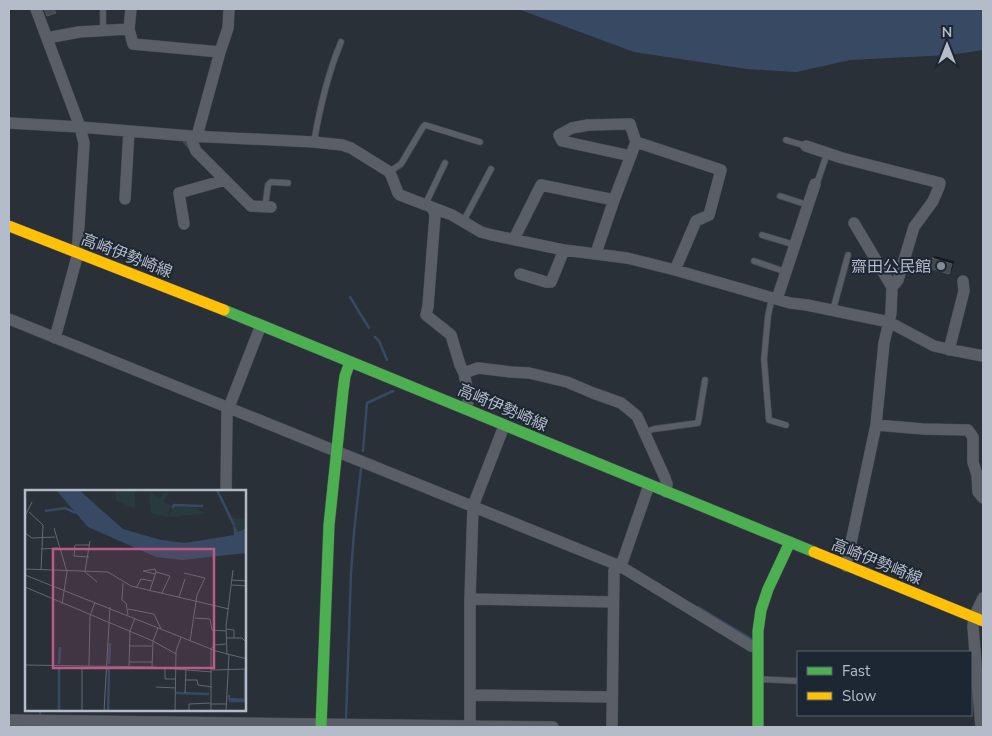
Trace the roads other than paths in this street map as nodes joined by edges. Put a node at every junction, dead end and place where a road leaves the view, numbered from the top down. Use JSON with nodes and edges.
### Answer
{"nodes":[{"id":1,"x":36,"y":9,"type":"edge"},
{"id":2,"x":103,"y":9,"type":"edge"},
{"id":3,"x":131,"y":9,"type":"edge"},
{"id":4,"x":229,"y":9,"type":"edge"},
{"id":5,"x":129,"y":29,"type":"junction"},
{"id":6,"x":103,"y":30,"type":"junction"},
{"id":7,"x":47,"y":38,"type":"junction"},
{"id":8,"x":342,"y":42,"type":"dead end"},
{"id":9,"x":220,"y":52,"type":"junction"},
{"id":10,"x":9,"y":123,"type":"edge"},
{"id":11,"x":80,"y":127,"type":"junction"},
{"id":12,"x":129,"y":131,"type":"junction"},
{"id":13,"x":194,"y":136,"type":"junction"},
{"id":14,"x":786,"y":140,"type":"dead end"},
{"id":15,"x":314,"y":142,"type":"junction"},
{"id":16,"x":480,"y":142,"type":"dead end"},
{"id":17,"x":636,"y":142,"type":"junction"},
{"id":18,"x":806,"y":146,"type":"joint"},
{"id":19,"x":827,"y":154,"type":"junction"},
{"id":20,"x":631,"y":156,"type":"junction"},
{"id":21,"x":445,"y":163,"type":"dead end"},
{"id":22,"x":491,"y":169,"type":"dead end"},
{"id":23,"x":389,"y":172,"type":"junction"},
{"id":24,"x":225,"y":180,"type":"junction"},
{"id":25,"x":288,"y":182,"type":"dead end"},
{"id":26,"x":815,"y":184,"type":"joint"},
{"id":27,"x":780,"y":196,"type":"dead end"},
{"id":28,"x":125,"y":199,"type":"dead end"},
{"id":29,"x":614,"y":200,"type":"junction"},
{"id":30,"x":808,"y":205,"type":"junction"},
{"id":31,"x":268,"y":207,"type":"joint"},
{"id":32,"x":429,"y":207,"type":"junction"},
{"id":33,"x":463,"y":222,"type":"junction"},
{"id":34,"x":854,"y":223,"type":"dead end"},
{"id":35,"x":184,"y":224,"type":"dead end"},
{"id":36,"x":9,"y":226,"type":"edge"},
{"id":37,"x":762,"y":235,"type":"dead end"},
{"id":38,"x":514,"y":239,"type":"junction"},
{"id":39,"x":795,"y":245,"type":"junction"},
{"id":40,"x":564,"y":250,"type":"junction"},
{"id":41,"x":78,"y":253,"type":"junction"},
{"id":42,"x":597,"y":254,"type":"junction"},
{"id":43,"x":848,"y":255,"type":"dead end"},
{"id":44,"x":754,"y":261,"type":"dead end"},
{"id":45,"x":675,"y":270,"type":"junction"},
{"id":46,"x":786,"y":272,"type":"junction"},
{"id":47,"x":520,"y":274,"type":"dead end"},
{"id":48,"x":963,"y":281,"type":"dead end"},
{"id":49,"x":892,"y":287,"type":"junction"},
{"id":50,"x":774,"y":298,"type":"junction"},
{"id":51,"x":833,"y":310,"type":"junction"},
{"id":52,"x":9,"y":319,"type":"edge"},
{"id":53,"x":889,"y":322,"type":"junction"},
{"id":54,"x":261,"y":325,"type":"junction"},
{"id":55,"x":55,"y":338,"type":"junction"},
{"id":56,"x":949,"y":350,"type":"junction"},
{"id":57,"x":983,"y":356,"type":"edge"},
{"id":58,"x":350,"y":362,"type":"junction"},
{"id":59,"x":464,"y":373,"type":"junction"},
{"id":60,"x":706,"y":380,"type":"dead end"},
{"id":61,"x":229,"y":407,"type":"junction"},
{"id":62,"x":466,"y":409,"type":"junction"},
{"id":63,"x":786,"y":425,"type":"dead end"},
{"id":64,"x":876,"y":425,"type":"junction"},
{"id":65,"x":504,"y":426,"type":"junction"},
{"id":66,"x":644,"y":432,"type":"junction"},
{"id":67,"x":336,"y":450,"type":"junction"},
{"id":68,"x":649,"y":485,"type":"junction"},
{"id":69,"x":226,"y":490,"type":"edge"},
{"id":70,"x":666,"y":492,"type":"junction"},
{"id":71,"x":983,"y":498,"type":"edge"},
{"id":72,"x":473,"y":506,"type":"junction"},
{"id":73,"x":790,"y":542,"type":"junction"},
{"id":74,"x":620,"y":566,"type":"junction"},
{"id":75,"x":846,"y":566,"type":"junction"},
{"id":76,"x":983,"y":598,"type":"edge"},
{"id":77,"x":470,"y":600,"type":"junction"},
{"id":78,"x":613,"y":602,"type":"junction"},
{"id":79,"x":978,"y":619,"type":"edge"},
{"id":80,"x":758,"y":648,"type":"junction"},
{"id":81,"x":974,"y":676,"type":"edge"},
{"id":82,"x":757,"y":679,"type":"junction"},
{"id":83,"x":797,"y":681,"type":"edge"},
{"id":84,"x":471,"y":695,"type":"junction"},
{"id":85,"x":612,"y":697,"type":"junction"},
{"id":86,"x":224,"y":711,"type":"edge"},
{"id":87,"x":9,"y":720,"type":"edge"},
{"id":88,"x":224,"y":722,"type":"junction"},
{"id":89,"x":182,"y":725,"type":"edge"},
{"id":90,"x":321,"y":725,"type":"edge"},
{"id":91,"x":470,"y":726,"type":"edge"},
{"id":92,"x":553,"y":727,"type":"edge"},
{"id":93,"x":610,"y":727,"type":"edge"},
{"id":94,"x":622,"y":727,"type":"edge"},
{"id":95,"x":758,"y":727,"type":"edge"},
{"id":96,"x":981,"y":727,"type":"edge"}],
"edges":[{"from":1,"to":7,"type":"street"},
{"from":2,"to":6,"type":"lane"},
{"from":3,"to":5,"type":"street"},
{"from":4,"to":9,"type":"street"},
{"from":5,"to":6,"type":"street"},
{"from":5,"to":9,"type":"street"},
{"from":6,"to":7,"type":"street"},
{"from":7,"to":11,"type":"street"},
{"from":8,"to":15,"type":"lane"},
{"from":9,"to":13,"type":"street"},
{"from":10,"to":11,"type":"street"},
{"from":11,"to":12,"type":"street"},
{"from":11,"to":41,"type":"street"},
{"from":12,"to":13,"type":"street"},
{"from":12,"to":28,"type":"street"},
{"from":13,"to":15,"type":"street"},
{"from":13,"to":24,"type":"street"},
{"from":14,"to":18,"type":"lane"},
{"from":15,"to":23,"type":"street"},
{"from":16,"to":23,"type":"lane"},
{"from":17,"to":20,"type":"street"},
{"from":17,"to":20,"type":"street"},
{"from":17,"to":45,"type":"street"},
{"from":18,"to":19,"type":"street"},
{"from":19,"to":26,"type":"lane"},
{"from":19,"to":49,"type":"street"},
{"from":20,"to":29,"type":"street"},
{"from":21,"to":32,"type":"lane"},
{"from":22,"to":33,"type":"lane"},
{"from":23,"to":32,"type":"street"},
{"from":24,"to":31,"type":"street"},
{"from":24,"to":35,"type":"street"},
{"from":25,"to":31,"type":"lane"},
{"from":26,"to":30,"type":"street"},
{"from":27,"to":30,"type":"lane"},
{"from":29,"to":38,"type":"street"},
{"from":29,"to":42,"type":"street"},
{"from":30,"to":39,"type":"street"},
{"from":32,"to":33,"type":"street"},
{"from":32,"to":59,"type":"street"},
{"from":33,"to":38,"type":"street"},
{"from":34,"to":49,"type":"street"},
{"from":36,"to":41,"type":"main road","name":"高崎伊勢崎線"},
{"from":37,"to":39,"type":"lane"},
{"from":38,"to":40,"type":"street"},
{"from":39,"to":46,"type":"street"},
{"from":40,"to":42,"type":"street"},
{"from":40,"to":47,"type":"street"},
{"from":41,"to":54,"type":"main road","name":"高崎伊勢崎線"},
{"from":41,"to":55,"type":"street"},
{"from":42,"to":45,"type":"street"},
{"from":43,"to":51,"type":"lane"},
{"from":44,"to":46,"type":"lane"},
{"from":45,"to":50,"type":"street"},
{"from":46,"to":50,"type":"street"},
{"from":48,"to":56,"type":"street"},
{"from":49,"to":53,"type":"street"},
{"from":50,"to":51,"type":"street"},
{"from":50,"to":63,"type":"lane"},
{"from":51,"to":53,"type":"street"},
{"from":52,"to":55,"type":"street"},
{"from":53,"to":56,"type":"street"},
{"from":53,"to":64,"type":"street"},
{"from":54,"to":58,"type":"main road","name":"高崎伊勢崎線"},
{"from":54,"to":61,"type":"street"},
{"from":55,"to":61,"type":"street"},
{"from":56,"to":57,"type":"street"},
{"from":58,"to":62,"type":"main road","name":"高崎伊勢崎線"},
{"from":58,"to":67,"type":"main road"},
{"from":59,"to":62,"type":"street"},
{"from":59,"to":66,"type":"street"},
{"from":60,"to":66,"type":"lane"},
{"from":61,"to":67,"type":"street"},
{"from":61,"to":69,"type":"street"},
{"from":62,"to":65,"type":"main road","name":"高崎伊勢崎線"},
{"from":64,"to":71,"type":"street"},
{"from":64,"to":75,"type":"street"},
{"from":65,"to":68,"type":"main road","name":"高崎伊勢崎線"},
{"from":65,"to":72,"type":"street"},
{"from":66,"to":70,"type":"street"},
{"from":67,"to":72,"type":"street"},
{"from":67,"to":90,"type":"main road"},
{"from":68,"to":70,"type":"main road","name":"高崎伊勢崎線"},
{"from":68,"to":74,"type":"street"},
{"from":70,"to":73,"type":"main road","name":"高崎伊勢崎線"},
{"from":72,"to":74,"type":"street"},
{"from":72,"to":77,"type":"street"},
{"from":73,"to":75,"type":"main road","name":"高崎伊勢崎線"},
{"from":73,"to":80,"type":"main road"},
{"from":74,"to":78,"type":"street"},
{"from":74,"to":80,"type":"street"},
{"from":75,"to":79,"type":"main road","name":"高崎伊勢崎線"},
{"from":76,"to":79,"type":"street"},
{"from":77,"to":78,"type":"street"},
{"from":77,"to":84,"type":"street"},
{"from":78,"to":85,"type":"street"},
{"from":79,"to":81,"type":"street"},
{"from":80,"to":82,"type":"main road"},
{"from":81,"to":96,"type":"street"},
{"from":82,"to":83,"type":"lane"},
{"from":82,"to":95,"type":"main road"},
{"from":84,"to":85,"type":"street"},
{"from":84,"to":91,"type":"street"},
{"from":85,"to":93,"type":"street"},
{"from":86,"to":88,"type":"street"},
{"from":87,"to":89,"type":"street"},
{"from":88,"to":89,"type":"street"},
{"from":88,"to":90,"type":"street"},
{"from":90,"to":91,"type":"street"},
{"from":91,"to":92,"type":"street"},
{"from":93,"to":94,"type":"street"}]}
